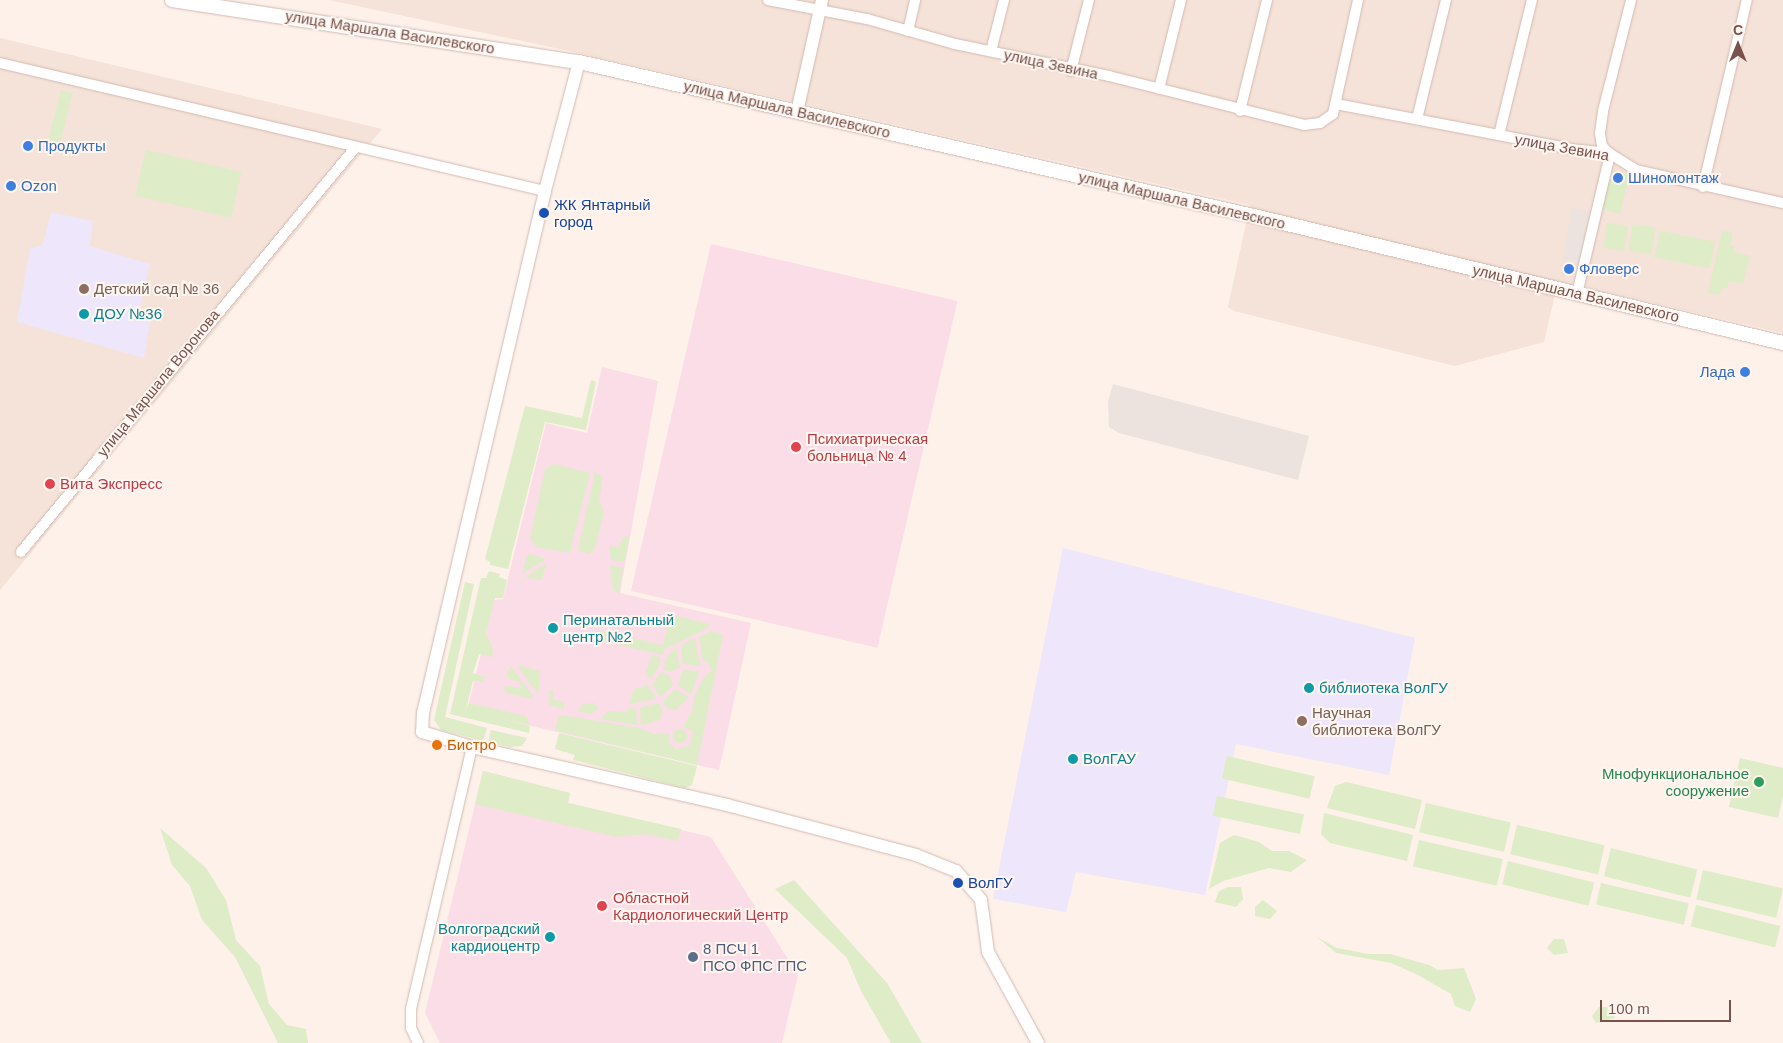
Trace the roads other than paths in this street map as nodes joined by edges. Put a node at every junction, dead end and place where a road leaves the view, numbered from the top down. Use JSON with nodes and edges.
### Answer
{"nodes":[{"id":1,"x":172,"y":0,"type":"edge"},
{"id":2,"x":768,"y":0,"type":"edge"},
{"id":3,"x":916,"y":0,"type":"edge"},
{"id":4,"x":1004,"y":0,"type":"edge"},
{"id":5,"x":1089,"y":0,"type":"edge"},
{"id":6,"x":1181,"y":0,"type":"edge"},
{"id":7,"x":1267,"y":0,"type":"edge"},
{"id":8,"x":1358,"y":0,"type":"edge"},
{"id":9,"x":1446,"y":0,"type":"edge"},
{"id":10,"x":1532,"y":0,"type":"edge"},
{"id":11,"x":1631,"y":0,"type":"edge"},
{"id":12,"x":1747,"y":0,"type":"edge"},
{"id":13,"x":821,"y":5,"type":"edge"},
{"id":14,"x":908,"y":31,"type":"junction"},
{"id":15,"x":991,"y":51,"type":"junction"},
{"id":16,"x":579,"y":62,"type":"junction"},
{"id":17,"x":0,"y":63,"type":"edge"},
{"id":18,"x":1071,"y":71,"type":"junction"},
{"id":19,"x":1159,"y":89,"type":"junction"},
{"id":20,"x":1336,"y":104,"type":"junction"},
{"id":21,"x":1240,"y":111,"type":"junction"},
{"id":22,"x":797,"y":112,"type":"junction"},
{"id":23,"x":1417,"y":119,"type":"junction"},
{"id":24,"x":1499,"y":135,"type":"junction"},
{"id":25,"x":355,"y":148,"type":"junction"},
{"id":26,"x":1609,"y":153,"type":"junction"},
{"id":27,"x":1703,"y":187,"type":"junction"},
{"id":28,"x":545,"y":191,"type":"junction"},
{"id":29,"x":1783,"y":203,"type":"edge"},
{"id":30,"x":1577,"y":294,"type":"junction"},
{"id":31,"x":1783,"y":343,"type":"edge"},
{"id":32,"x":21,"y":552,"type":"dead end"},
{"id":33,"x":472,"y":747,"type":"junction"},
{"id":34,"x":418,"y":1043,"type":"edge"},
{"id":35,"x":1038,"y":1043,"type":"edge"}],
"edges":[{"from":1,"to":16,"type":"main road","name":"улица Маршала Василевского"},
{"from":2,"to":13,"type":"street","name":"улица Зевина"},
{"from":3,"to":14,"type":"street"},
{"from":4,"to":15,"type":"street"},
{"from":5,"to":18,"type":"street"},
{"from":6,"to":19,"type":"street"},
{"from":7,"to":21,"type":"street"},
{"from":8,"to":20,"type":"street"},
{"from":9,"to":23,"type":"street"},
{"from":10,"to":24,"type":"street"},
{"from":11,"to":26,"type":"street"},
{"from":12,"to":27,"type":"street"},
{"from":13,"to":14,"type":"street","name":"улица Зевина"},
{"from":13,"to":22,"type":"street"},
{"from":14,"to":15,"type":"street","name":"улица Зевина"},
{"from":15,"to":18,"type":"street","name":"улица Зевина"},
{"from":16,"to":22,"type":"main road","name":"улица Маршала Василевского"},
{"from":16,"to":28,"type":"street"},
{"from":17,"to":25,"type":"street"},
{"from":18,"to":19,"type":"street","name":"улица Зевина"},
{"from":19,"to":21,"type":"street","name":"улица Зевина"},
{"from":20,"to":21,"type":"street","name":"улица Зевина"},
{"from":20,"to":23,"type":"street","name":"улица Зевина"},
{"from":22,"to":30,"type":"main road","name":"улица Маршала Василевского"},
{"from":23,"to":24,"type":"street","name":"улица Зевина"},
{"from":24,"to":26,"type":"street","name":"улица Зевина"},
{"from":25,"to":28,"type":"street"},
{"from":25,"to":32,"type":"street","name":"улица Маршала Воронова"},
{"from":26,"to":27,"type":"street","name":"улица Зевина"},
{"from":26,"to":30,"type":"street"},
{"from":27,"to":29,"type":"street","name":"улица Зевина"},
{"from":28,"to":33,"type":"street"},
{"from":30,"to":31,"type":"main road","name":"улица Маршала Василевского"},
{"from":33,"to":34,"type":"street"},
{"from":33,"to":35,"type":"street"}]}
